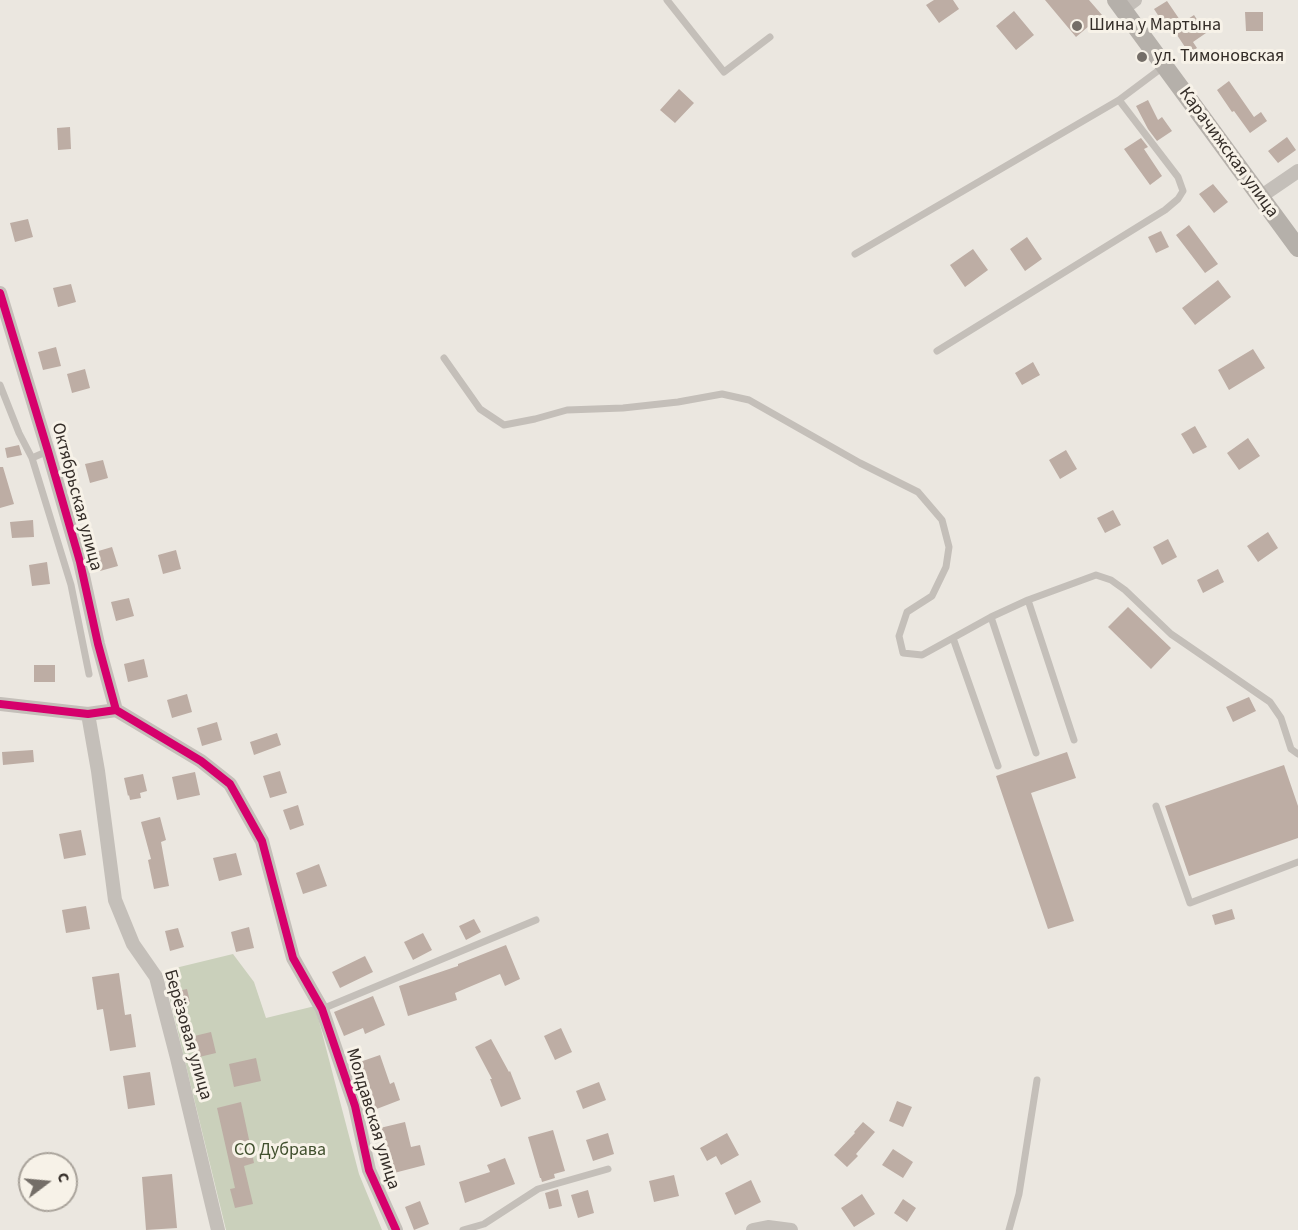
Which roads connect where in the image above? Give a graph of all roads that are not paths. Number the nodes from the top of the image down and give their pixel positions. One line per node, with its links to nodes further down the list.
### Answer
1 (667, 0): 3 (lane)
2 (1125, 3): 4 (main road, Карачижская улица)
3 (770, 37)
4 (1165, 66): 5 (lane); 7 (main road, Карачижская улица)
5 (1119, 99): 9 (lane); 11 (lane)
6 (1298, 171): 7 (street)
7 (1260, 197): 8 (main road, Карачижская улица)
8 (1298, 248)
9 (855, 254)
10 (0, 293): 14 (street, Октябрьская улица)
11 (937, 351)
12 (444, 358): 18 (lane)
13 (0, 385): 15 (lane)
14 (48, 451): 15 (lane); 21 (street, Октябрьская улица)
15 (32, 458): 19 (lane)
16 (1028, 600): 17 (lane); 23 (lane); 25 (lane)
17 (991, 618): 18 (lane); 24 (lane)
18 (953, 638): 26 (lane)
19 (89, 674)
20 (0, 704): 22 (street)
21 (116, 710): 22 (street); 30 (street, Молдавская улица)
22 (88, 714): 33 (street, Берёзовая улица)
23 (1074, 740)
24 (1036, 753)
25 (1298, 754)
26 (998, 766)
27 (1156, 806): 28 (lane)
28 (1298, 862)
29 (536, 920): 30 (lane)
30 (322, 1009): 34 (street, Молдавская улица)
31 (1037, 1080): 38 (lane)
32 (608, 1169): 35 (lane)
33 (218, 1230)
34 (396, 1230)
35 (463, 1230)
36 (753, 1230): 37 (street)
37 (791, 1230)
38 (1009, 1230)

